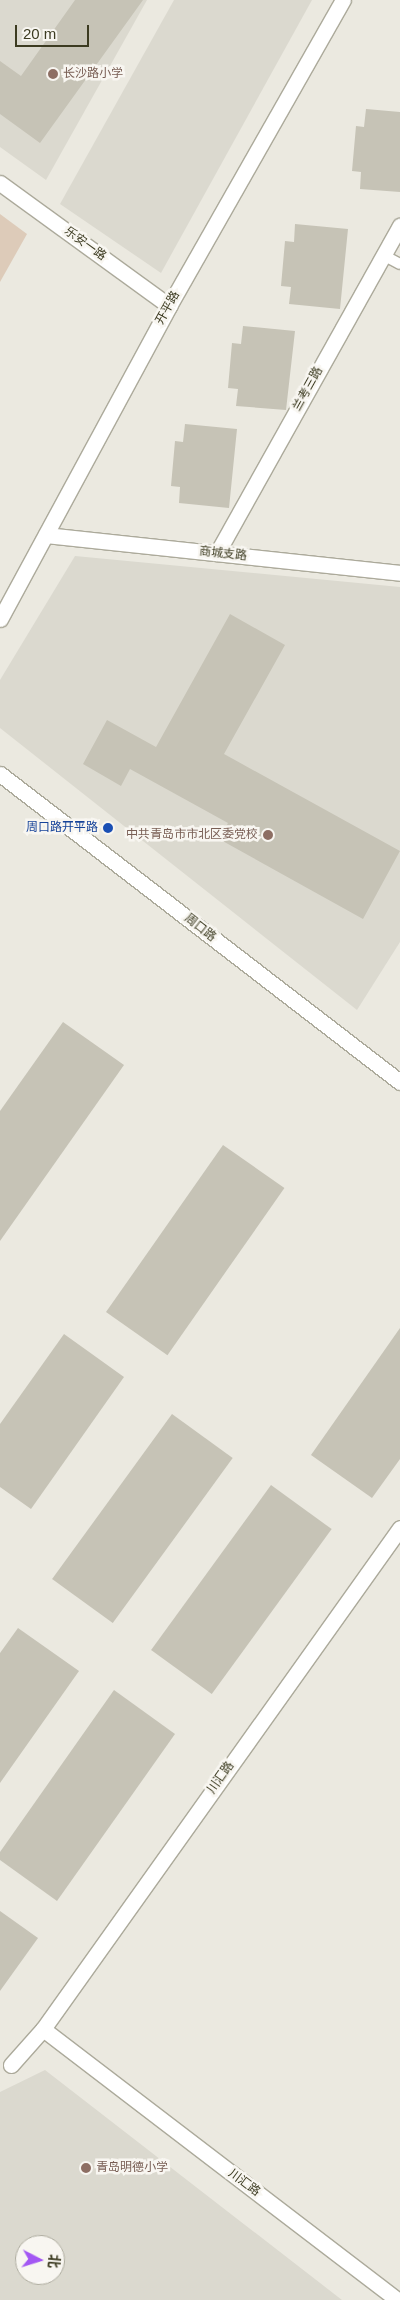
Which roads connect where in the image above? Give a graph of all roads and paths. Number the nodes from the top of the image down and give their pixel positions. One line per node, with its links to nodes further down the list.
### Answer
1 (343, 0): 6 (street, 开平路)
2 (0, 183): 6 (street, 乐安一路)
3 (400, 226): 4 (street, 兰考三路)
4 (383, 255): 5 (lane); 8 (street, 兰考三路)
5 (400, 264)
6 (169, 306): 7 (street, 开平路)
7 (46, 535): 8 (street, 商城支路); 10 (street, 开平路)
8 (217, 553): 9 (street, 商城支路)
9 (400, 573)
10 (0, 619)
11 (0, 774): 12 (street, 周口路)
12 (400, 1082)
13 (400, 1528): 14 (street, 川汇路)
14 (43, 2029): 15 (street, 川汇路); 16 (street, 川汇路)
15 (11, 2065)
16 (397, 2300)

